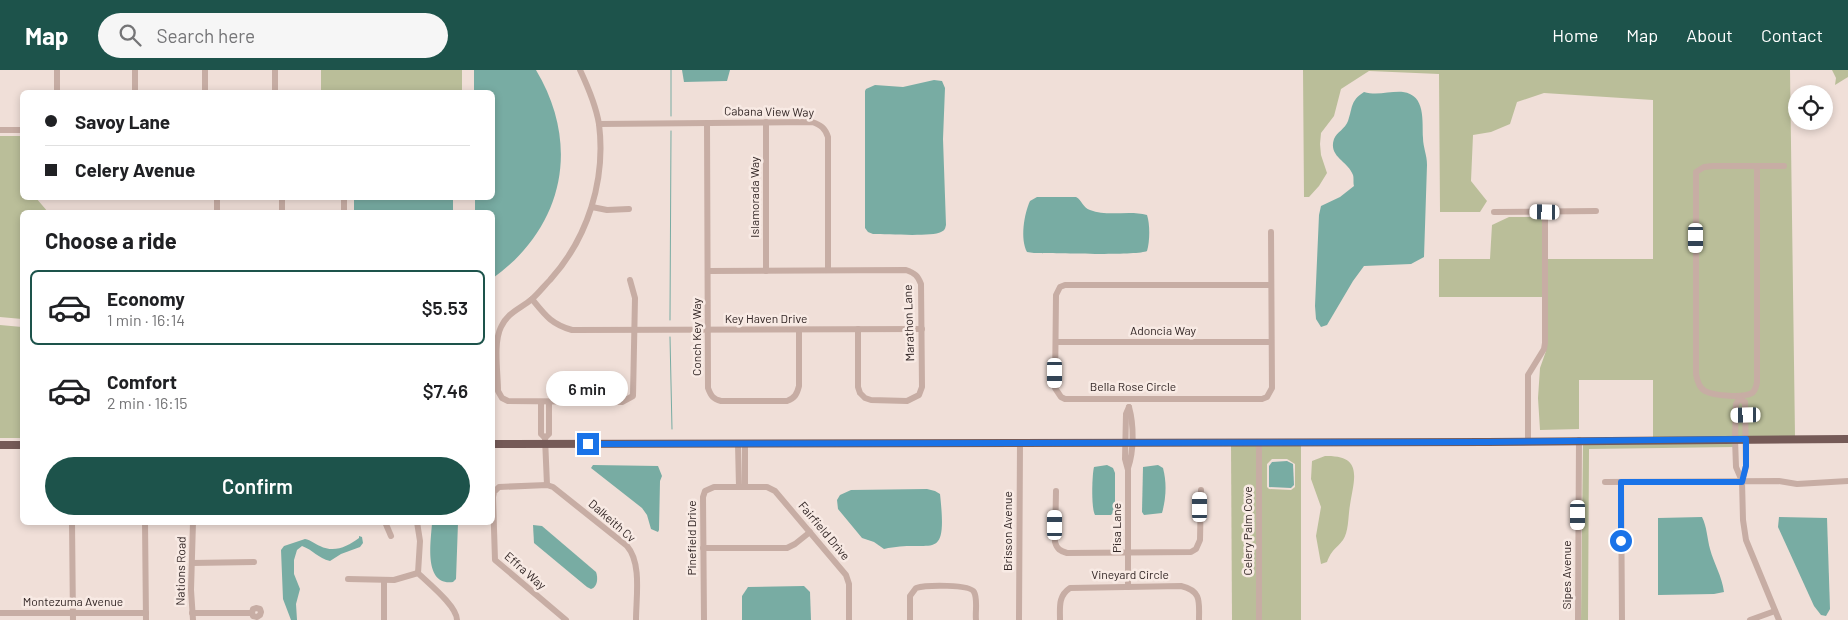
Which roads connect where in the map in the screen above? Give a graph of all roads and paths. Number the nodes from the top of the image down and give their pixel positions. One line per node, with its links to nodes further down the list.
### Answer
1 (57, 70): 6 (street)
2 (135, 70): 7 (street)
3 (205, 70): 8 (street)
4 (275, 70): 9 (street)
5 (580, 70): 12 (street)
6 (57, 90)
7 (135, 90)
8 (205, 90)
9 (275, 90)
10 (766, 122): 11 (street, Cabana View Way); 23 (street, Cabana View Way); 25 (street, Islamorada Way)
11 (707, 123): 12 (street, Cabana View Way); 24 (street, Conch Key Way)
12 (599, 124): 17 (street)
13 (0, 130): 14 (street)
14 (20, 130)
15 (1757, 166): 16 (street); 37 (street); 37 (street)
16 (1784, 166)
17 (592, 207): 18 (street); 28 (street)
18 (629, 209)
19 (1596, 211): 21 (street)
20 (1494, 212): 21 (street)
21 (1545, 212): 49 (street)
22 (1270, 232): 27 (street, Bella Rose Circle)
23 (828, 270): 25 (street, Marathon Lane); 29 (street, Marathon Lane)
24 (708, 271): 25 (street, Marathon Lane); 31 (street, Conch Key Way)
25 (766, 271)
26 (630, 280): 30 (street)
27 (1271, 285): 34 (street, Bella Rose Circle); 35 (street, Bella Rose Circle)
28 (532, 299): 30 (street, Key Haven Drive); 38 (street)
29 (922, 329): 33 (street, Key Haven Drive); 33 (street, Marathon Lane)
30 (636, 330): 31 (street, Key Haven Drive); 39 (street)
31 (708, 330): 32 (street, Key Haven Drive); 32 (street, Conch Key Way)
32 (799, 330): 33 (street, Key Haven Drive)
33 (858, 330)
34 (1056, 342): 35 (street, Adoncia Way); 36 (street, Bella Rose Circle)
35 (1271, 342): 36 (street, Bella Rose Circle)
36 (1129, 398): 47 (street, Pisa Lane)
37 (1739, 398): 40 (street); 41 (street)
38 (541, 403): 39 (street); 46 (street)
39 (549, 403): 46 (street)
40 (1736, 415): 41 (street); 42 (street)
41 (1746, 415): 43 (street)
42 (1735, 439): 43 (main road); 45 (main road); 58 (street)
43 (1746, 439): 44 (main road); 58 (street)
44 (1848, 439)
45 (1579, 440): 49 (main road); 101 (street, Sipes Avenue)
46 (545, 441): 51 (main road); 52 (main road); 59 (street)
47 (1128, 442): 48 (main road); 50 (main road); 75 (street, Pisa Lane)
48 (1259, 442): 49 (main road); 100 (street, Celery Palm Cove)
49 (1528, 442)
50 (1020, 443): 52 (main road); 97 (street, Brisson Avenue)
51 (495, 444)
52 (742, 444): 60 (street)
53 (0, 445): 54 (main road)
54 (20, 445)
55 (1848, 481): 58 (street)
56 (1605, 482): 57 (street)
57 (1621, 482): 58 (street); 102 (street)
58 (1742, 482): 82 (street)
59 (547, 485): 63 (street, Effra Way); 92 (street, Dalkeith Cv)
60 (742, 487): 72 (street, Fairfield Drive); 74 (street, Pinefield Drive)
61 (1200, 490): 75 (street)
62 (1056, 491): 75 (street)
63 (495, 492)
64 (72, 525): 86 (street)
65 (146, 525): 87 (street)
66 (193, 525): 77 (street, Nations Road)
67 (386, 525): 73 (street)
68 (417, 525): 71 (street)
69 (421, 525): 71 (street)
70 (493, 525): 91 (street, Effra Way)
71 (420, 532): 78 (street)
72 (810, 532): 74 (street); 94 (street, Fairfield Drive)
73 (391, 536)
74 (703, 548): 93 (street, Pinefield Drive)
75 (1128, 552): 81 (street, Pisa Lane)
76 (254, 562): 77 (street)
77 (192, 563): 83 (street, Nations Road)
78 (418, 573): 80 (street); 90 (street)
79 (348, 579): 80 (street)
80 (384, 580): 89 (street)
81 (1128, 587): 98 (street, Vineyard Circle); 99 (street, Vineyard Circle)
82 (1775, 611): 103 (street); 104 (street)
83 (192, 612): 85 (street); 88 (street, Nations Road)
84 (0, 613): 86 (street, Montezuma Avenue)
85 (252, 613)
86 (73, 617): 87 (street, Montezuma Avenue)
87 (146, 617)
88 (193, 620)
89 (384, 620)
90 (457, 620)
91 (566, 620)
92 (636, 620)
93 (704, 620)
94 (849, 620)
95 (910, 620): 96 (street)
96 (976, 620)
97 (1019, 620)
98 (1060, 620)
99 (1199, 620)
100 (1259, 620)
101 (1578, 620)
102 (1622, 620)
103 (1750, 620)
104 (1779, 620)

